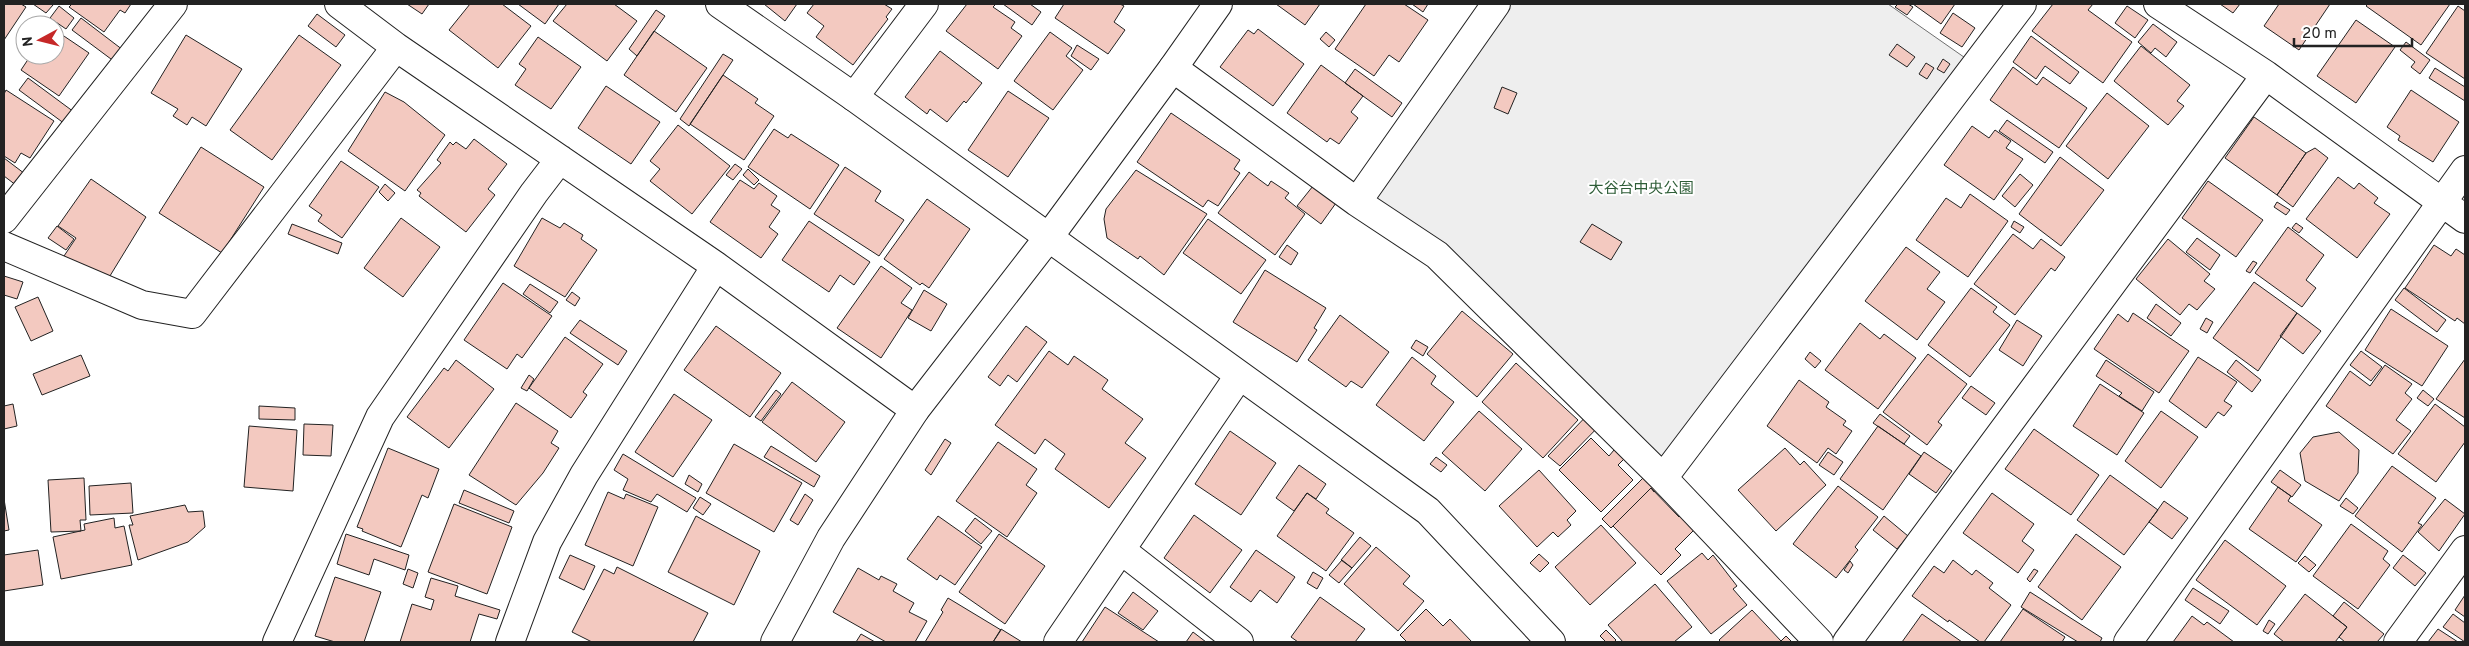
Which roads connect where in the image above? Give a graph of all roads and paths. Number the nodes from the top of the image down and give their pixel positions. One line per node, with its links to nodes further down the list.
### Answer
1 (173, 4): 17 (street)
2 (339, 4): 9 (street)
3 (720, 4): 12 (street)
4 (924, 4): 12 (street)
5 (1218, 4): 10 (street)
6 (1496, 4): 15 (street)
7 (2022, 4): 24 (street)
8 (2158, 4): 11 (street)
9 (396, 47): 13 (street); 20 (street)
10 (1173, 68): 15 (street); 19 (street)
11 (2266, 75): 16 (street); 34 (street)
12 (854, 97): 19 (street)
13 (560, 159): 21 (street); 27 (street)
14 (2465, 170): 16 (street)
15 (1357, 202): 24 (street)
16 (2443, 203): 18 (street); 35 (street)
17 (4, 219)
18 (2465, 219)
19 (1048, 238): 22 (street); 23 (street)
20 (4, 246)
21 (716, 266): 23 (street); 28 (street)
22 (1239, 376): 25 (street); 32 (street)
23 (915, 410): 29 (street)
24 (1663, 478): 33 (street)
25 (1121, 550): 30 (street); 31 (street)
26 (2465, 550): 36 (street)
27 (277, 642)
28 (510, 642)
29 (775, 642)
30 (1058, 642)
31 (1239, 642)
32 (1551, 642)
33 (1819, 642)
34 (1847, 642)
35 (2128, 642)
36 (2398, 642)

